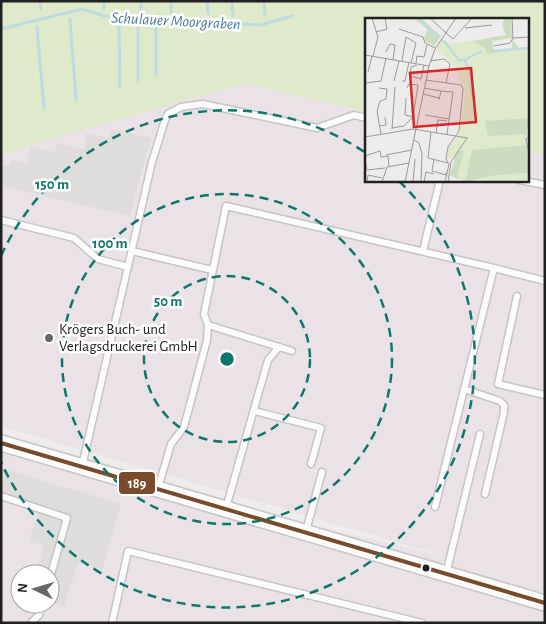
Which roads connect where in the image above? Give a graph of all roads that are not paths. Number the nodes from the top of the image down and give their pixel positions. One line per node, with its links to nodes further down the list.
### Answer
1 (365, 118): 6 (lane)
2 (440, 181): 7 (lane)
3 (524, 181): 4 (lane)
4 (545, 185)
5 (1, 220): 8 (lane)
6 (132, 251): 8 (lane); 10 (lane)
7 (423, 251): 9 (lane); 10 (lane)
8 (128, 267): 22 (lane)
9 (494, 268): 11 (lane); 16 (lane)
10 (212, 270): 13 (lane)
11 (545, 281)
12 (517, 296): 17 (lane)
13 (208, 325): 14 (lane); 24 (lane)
14 (279, 347): 15 (lane); 18 (lane)
15 (292, 351)
16 (464, 389): 25 (lane); 27 (lane)
17 (545, 395)
18 (254, 411): 21 (lane); 28 (lane)
19 (480, 434): 31 (lane)
20 (1, 443): 22 (street)
21 (311, 464)
22 (82, 467): 24 (street)
23 (322, 472): 29 (lane)
24 (158, 490): 28 (street)
25 (485, 494)
26 (1, 496): 30 (lane)
27 (435, 507)
28 (226, 510): 29 (street)
29 (306, 533): 31 (street)
30 (54, 564)
31 (446, 574): 32 (street)
32 (545, 603)
33 (112, 623): 34 (lane)
34 (422, 623)

